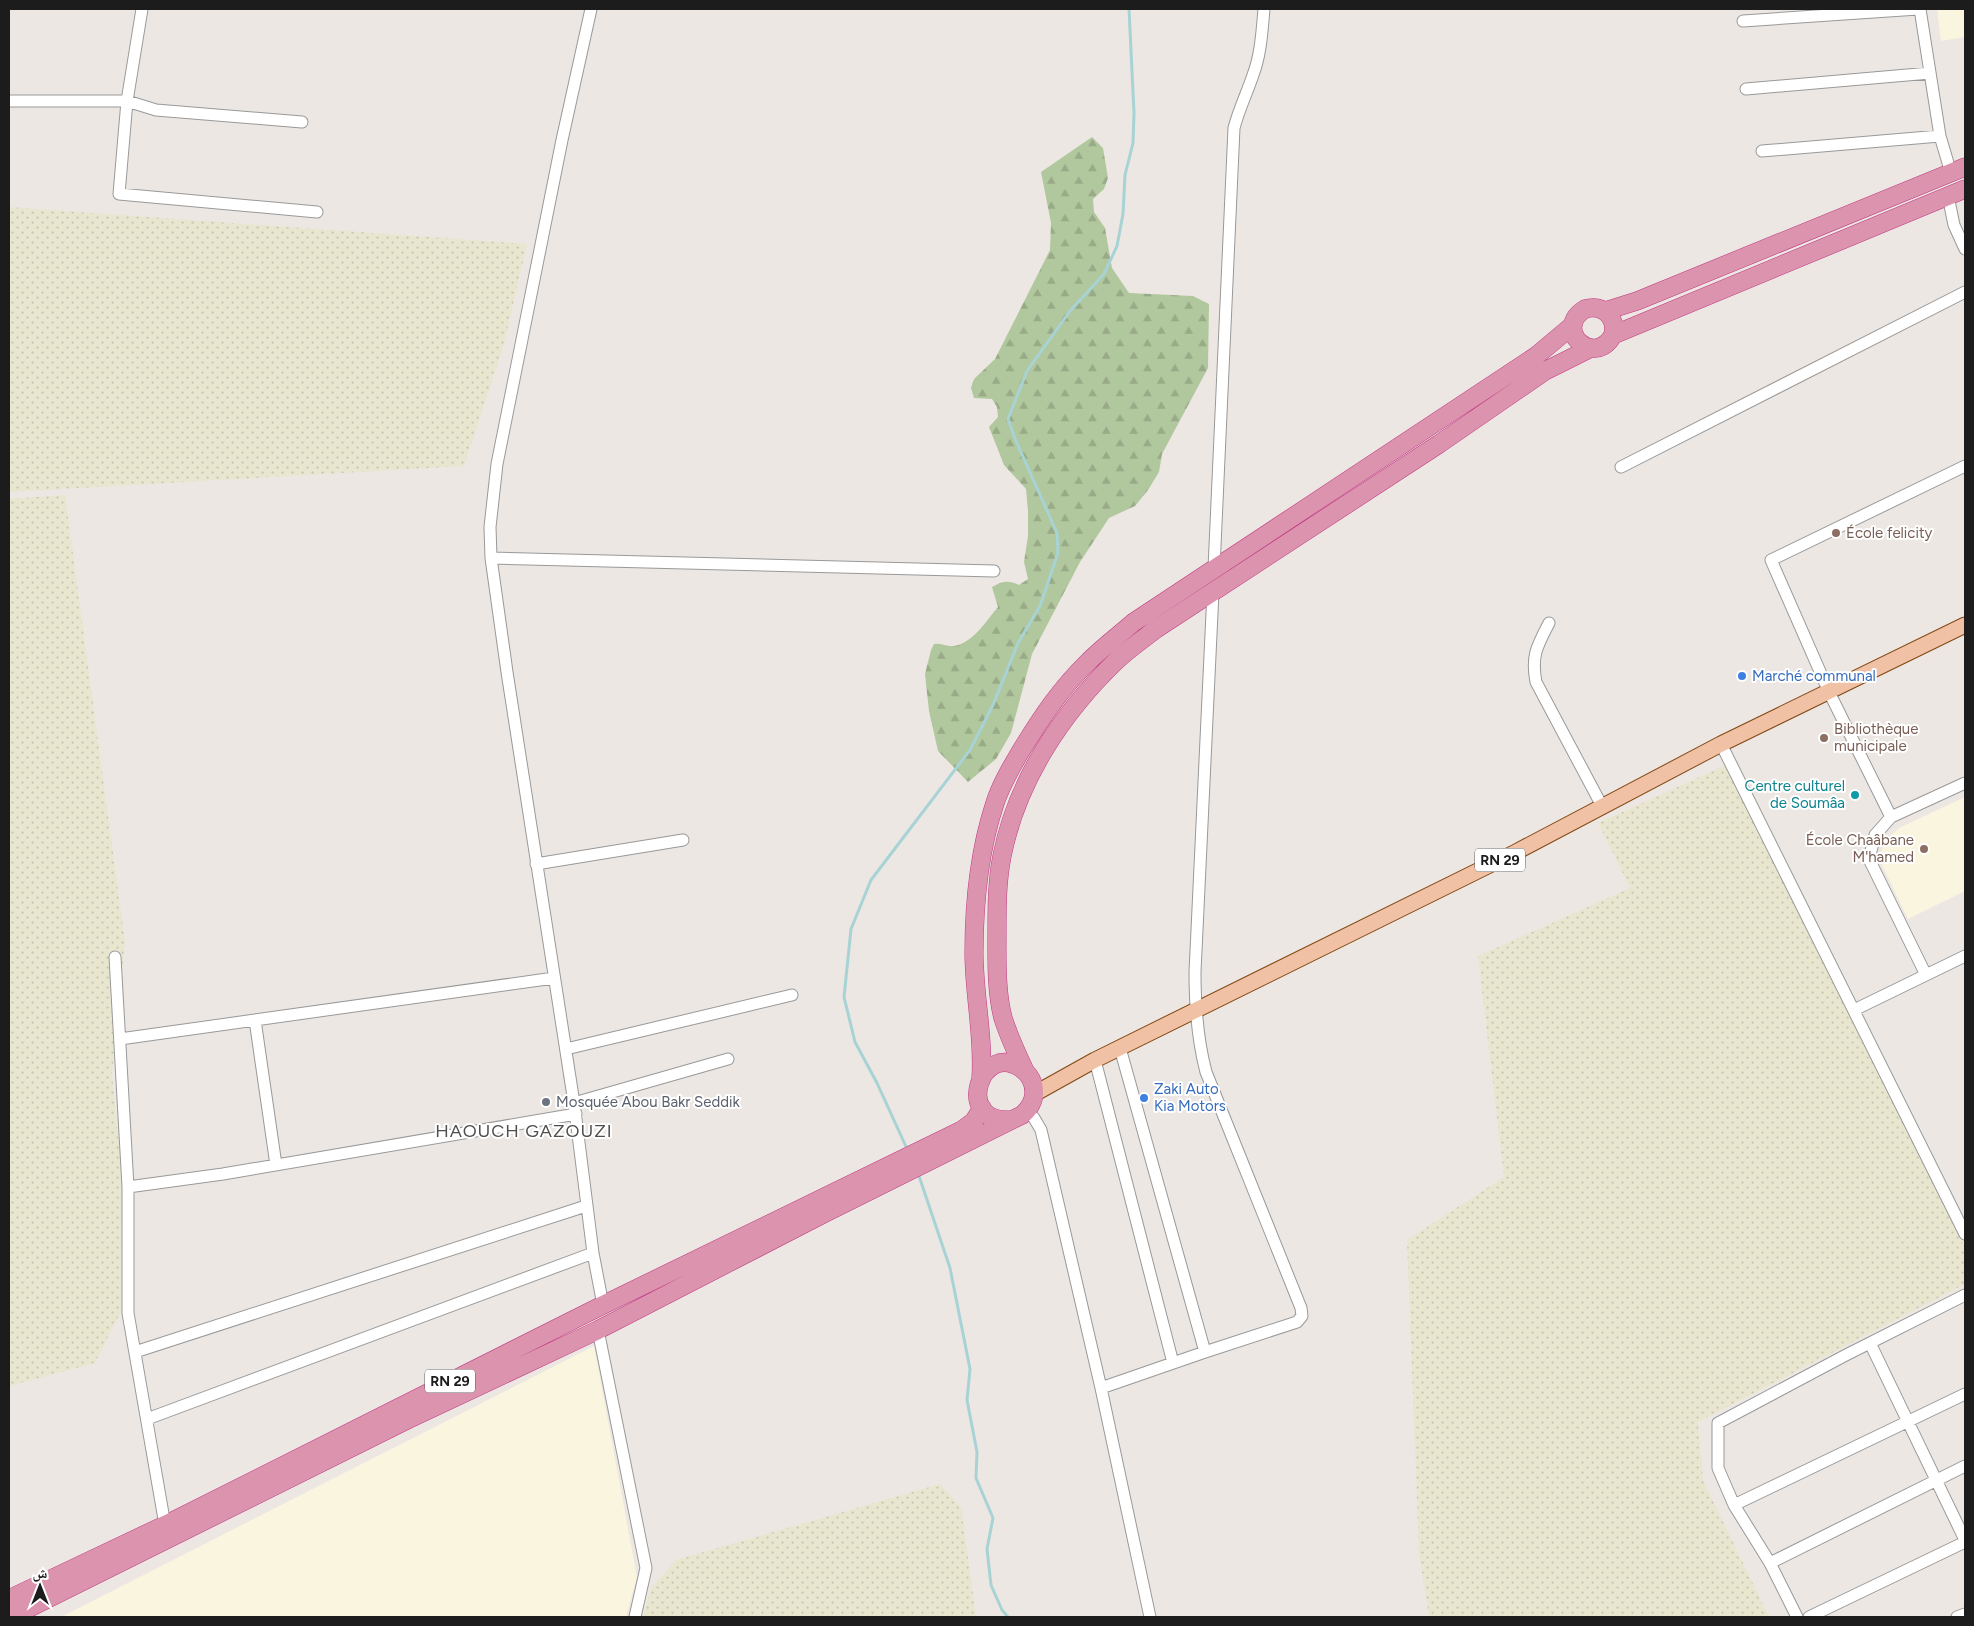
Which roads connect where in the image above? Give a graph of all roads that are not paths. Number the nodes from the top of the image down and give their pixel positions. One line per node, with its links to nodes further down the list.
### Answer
1 (142, 9): 8 (street)
2 (591, 9): 25 (street)
3 (1264, 9): 26 (street)
4 (1919, 9): 5 (street); 6 (street)
5 (1743, 21)
6 (1930, 73): 7 (street); 11 (street)
7 (1746, 89)
8 (127, 100): 9 (street); 10 (street); 16 (street)
9 (9, 102)
10 (302, 122)
11 (1940, 136): 12 (street); 13 (street)
12 (1762, 151)
13 (1958, 170): 19 (highway)
14 (1965, 189): 15 (highway)
15 (1948, 196): 17 (street); 21 (highway)
16 (317, 212)
17 (1965, 249)
18 (1965, 292): 24 (street)
19 (1605, 311): 20 (highway); 21 (highway)
20 (1573, 325): 22 (highway); 26 (highway)
21 (1613, 335): 22 (highway)
22 (1591, 348): 28 (highway)
23 (1965, 466): 31 (street)
24 (1621, 467)
25 (492, 558): 27 (street); 37 (street)
26 (1214, 568): 52 (highway)
27 (994, 571)
28 (1213, 592): 44 (street); 51 (highway)
29 (1549, 623): 34 (street)
30 (1965, 625): 31 (main road, RN 29)
31 (1829, 692): 32 (main road, RN 29); 35 (street)
32 (1721, 744): 34 (main road, RN 29); 43 (street)
33 (1965, 783): 35 (street)
34 (1602, 806): 44 (main road, RN 29)
35 (1891, 817): 40 (street)
36 (683, 840): 37 (street)
37 (536, 864): 41 (street)
38 (1965, 956): 40 (street)
39 (115, 957): 46 (street)
40 (1926, 975): 43 (street)
41 (554, 978): 45 (street); 48 (street)
42 (792, 995): 48 (street)
43 (1854, 1010): 63 (street)
44 (1195, 1012): 47 (main road, RN 29); 70 (street)
45 (255, 1020): 46 (street); 59 (street)
46 (120, 1039): 61 (street)
47 (1120, 1048): 50 (main road, RN 29); 70 (street)
48 (566, 1049): 55 (street)
49 (728, 1058): 55 (street)
50 (1095, 1060): 53 (main road, RN 29); 71 (street)
51 (1025, 1071): 52 (highway); 53 (highway)
52 (981, 1078): 54 (highway)
53 (1034, 1094): 56 (highway)
54 (982, 1108): 57 (highway); 58 (highway, RN 29)
55 (575, 1109): 59 (street); 62 (street)
56 (1026, 1111): 57 (highway); 72 (street)
57 (1010, 1120): 58 (highway)
58 (925, 1156): 60 (highway, RN 29)
59 (276, 1165): 61 (street)
60 (897, 1169): 66 (highway, RN 29); 67 (highway)
61 (128, 1187): 69 (street)
62 (586, 1206): 64 (street); 69 (street)
63 (1965, 1234)
64 (594, 1253): 66 (street); 74 (street)
65 (1965, 1295): 68 (street)
66 (603, 1305): 79 (highway, RN 29)
67 (598, 1330): 84 (highway); 85 (street)
68 (1870, 1343): 75 (street); 78 (street)
69 (135, 1352): 74 (street)
70 (1205, 1352): 71 (street)
71 (1172, 1363): 72 (street)
72 (1101, 1388): 86 (street)
73 (1965, 1394): 75 (street)
74 (147, 1419): 79 (street)
75 (1909, 1421): 77 (street); 78 (street)
76 (1965, 1466): 77 (street)
77 (1937, 1480): 80 (street); 81 (street)
78 (1734, 1505): 81 (street)
79 (165, 1525): 82 (highway, RN 29)
80 (1965, 1541): 88 (street)
81 (1770, 1563): 87 (street)
82 (9, 1600)
83 (1965, 1614): 89 (street)
84 (11, 1617)
85 (635, 1617)
86 (1150, 1617)
87 (1797, 1617)
88 (1809, 1617)
89 (1957, 1617)

